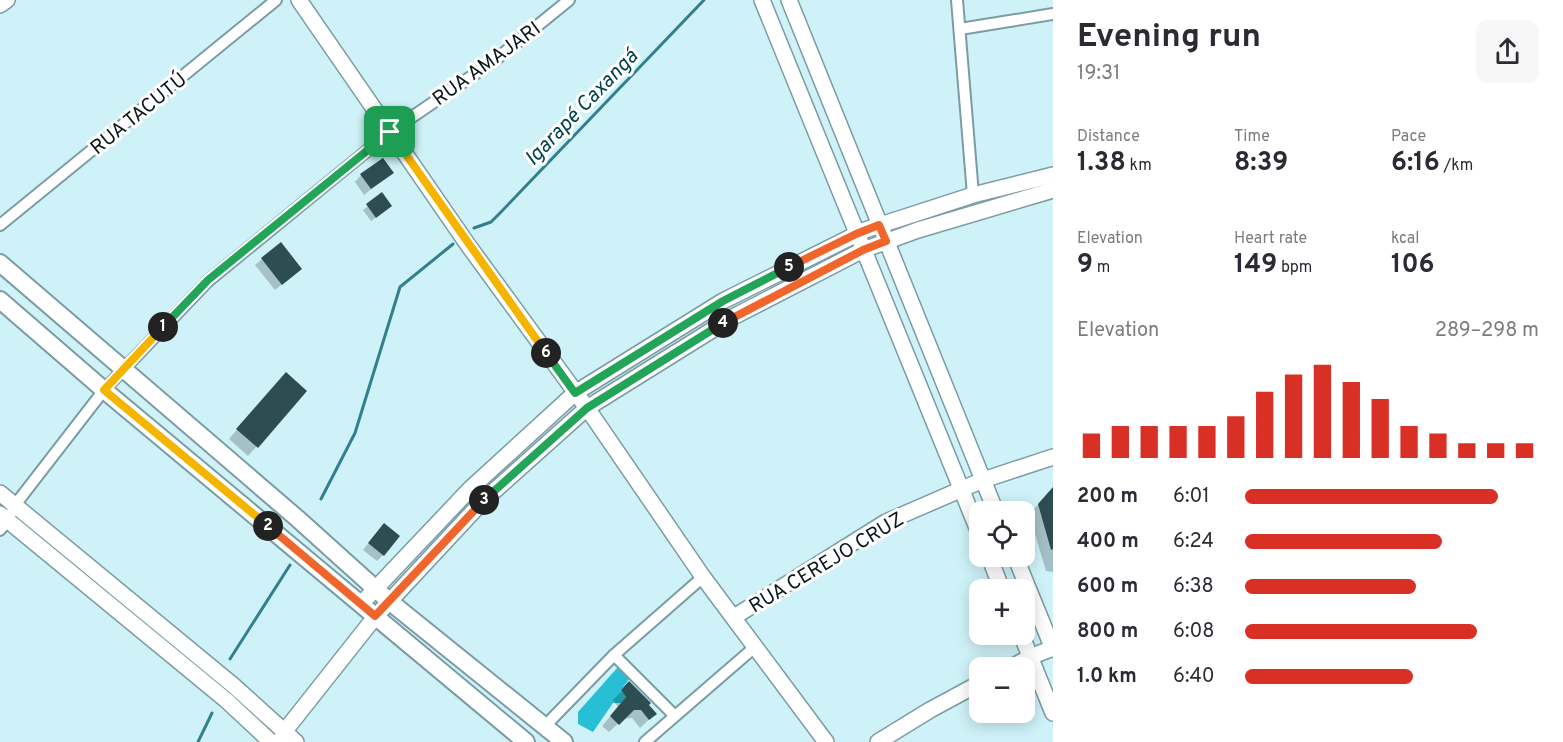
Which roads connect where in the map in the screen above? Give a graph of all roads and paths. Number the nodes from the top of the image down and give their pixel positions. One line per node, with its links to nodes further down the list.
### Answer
1 (7, 0): 8 (main road)
2 (276, 0): 14 (street, RUA TACUTÚ)
3 (299, 0): 11 (main road)
4 (569, 0): 11 (street, RUA AMAJARI)
5 (762, 0): 16 (main road)
6 (789, 0): 15 (main road)
7 (957, 0): 10 (street)
8 (0, 5)
9 (1053, 14): 10 (street)
10 (960, 29): 13 (street)
11 (390, 132): 23 (street, RUA AMAJARI); 25 (main road)
12 (1052, 182): 13 (main road); 17 (main road)
13 (973, 195): 15 (main road)
14 (0, 225)
15 (879, 225): 16 (main road); 17 (main road)
16 (856, 234): 18 (main road); 20 (main road)
17 (886, 241): 18 (main road); 28 (main road)
18 (863, 250): 21 (main road); 29 (main road)
19 (0, 263): 23 (main road)
20 (759, 282): 21 (main road); 25 (main road)
21 (767, 299): 26 (main road)
22 (0, 300): 24 (main road)
23 (123, 368): 24 (street, RUA AMAJARI); 37 (main road)
24 (104, 390): 32 (street, RUA AMAJARI); 39 (main road)
25 (575, 393): 26 (main road); 37 (main road)
26 (587, 408): 36 (main road); 38 (main road)
27 (1053, 457): 28 (main road, RUA CEREJO CRUZ)
28 (983, 480): 29 (main road, RUA CEREJO CRUZ); 31 (main road)
29 (960, 489): 33 (main road); 41 (main road, RUA CEREJO CRUZ)
30 (0, 493): 32 (main road)
31 (992, 501)
32 (15, 505): 34 (street, RUA AMAJARI); 48 (main road)
33 (969, 510)
34 (3, 521): 48 (main road)
35 (1020, 567): 44 (main road)
36 (703, 577): 41 (main road); 45 (street)
37 (376, 588): 38 (main road); 39 (main road)
38 (389, 601): 40 (main road); 52 (main road)
39 (361, 604): 40 (main road)
40 (375, 616): 53 (main road); 54 (main road)
41 (734, 617): 43 (main road)
42 (1025, 645): 46 (main road)
43 (756, 646): 51 (street, RUA CEREJO CRUZ); 57 (main road)
44 (1053, 648): 46 (main road)
45 (614, 655): 51 (street); 52 (street)
46 (1030, 657)
47 (1035, 669): 50 (main road)
48 (202, 671): 53 (main road)
49 (969, 689): 58 (main road)
50 (1053, 713)
51 (674, 715): 56 (street, RUA CEREJO CRUZ)
52 (545, 726): 55 (main road)
53 (283, 740)
54 (526, 742)
55 (564, 742)
56 (645, 742)
57 (826, 742)
58 (878, 742)

